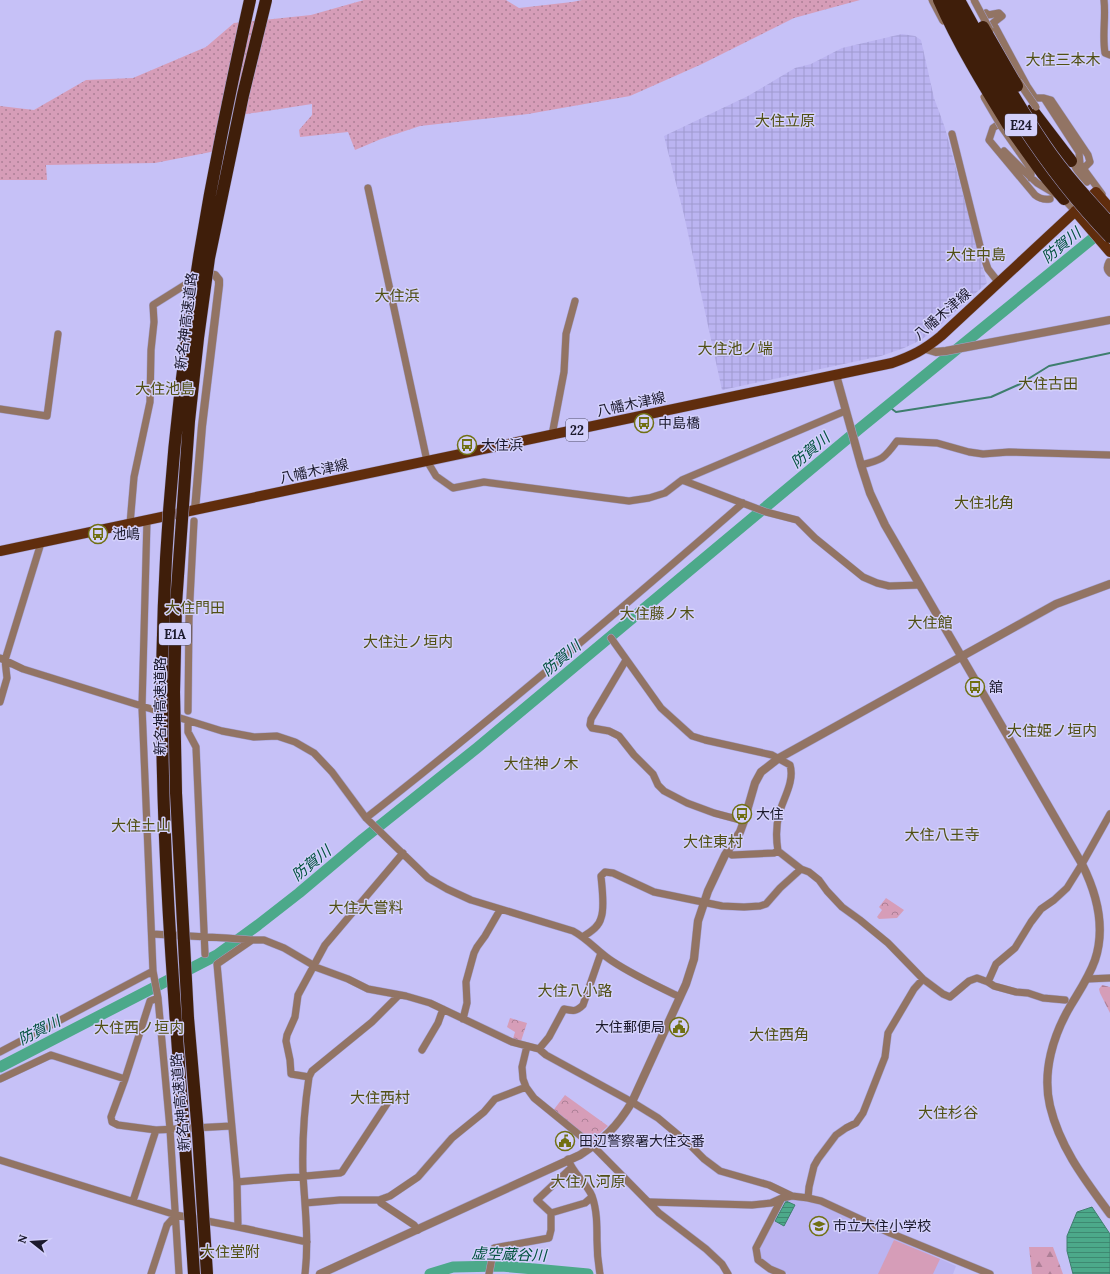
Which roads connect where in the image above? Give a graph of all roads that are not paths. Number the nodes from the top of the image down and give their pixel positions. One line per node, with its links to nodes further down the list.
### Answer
1 (250, 0): 128 (highway, 新名神高速道路 / E1A, bridge)
2 (266, 0): 129 (highway, 新名神高速道路 / E1A, bridge)
3 (932, 0): 15 (street, bridge)
4 (939, 0): 15 (highway, bridge)
5 (949, 0): 29 (highway, E24, bridge)
6 (959, 0): 28 (highway, E24, bridge)
7 (967, 0): 14 (highway, bridge)
8 (974, 0): 14 (street, bridge)
9 (1104, 0): 11 (street)
10 (986, 13): 12 (street)
11 (1110, 55)
12 (1035, 98): 13 (street); 17 (street)
13 (1044, 98): 19 (street); 25 (street)
14 (1034, 109): 18 (highway)
15 (1006, 127): 20 (street); 24 (highway)
16 (952, 134): 34 (street)
17 (990, 137): 20 (street); 23 (street)
18 (1071, 161): 22 (street)
19 (1086, 166)
20 (1031, 178): 24 (street)
21 (368, 188): 44 (street)
22 (1096, 192): 26 (main road); 27 (main road, 八幡木津線 / 22)
23 (1050, 199)
24 (1064, 199): 27 (street)
25 (1110, 202)
26 (1110, 208)
27 (1074, 212): 29 (main road); 34 (main road, 八幡木津線 / 22)
28 (1110, 223)
29 (1106, 239): 30 (main road)
30 (1110, 252)
31 (1109, 262): 32 (street)
32 (1110, 273)
33 (203, 274): 48 (street); 51 (street)
34 (999, 283): 38 (main road, 八幡木津線 / 22)
35 (575, 301): 42 (street)
36 (1110, 320): 38 (street)
37 (58, 334): 40 (street)
38 (926, 348): 39 (main road, 八幡木津線 / 22)
39 (836, 375): 41 (street); 42 (main road, 八幡木津線 / 22)
40 (0, 408)
41 (845, 411): 45 (street); 46 (street)
42 (552, 435): 44 (main road, 八幡木津線 / 22)
43 (1110, 455): 45 (street)
44 (427, 461): 46 (street); 48 (main road, 八幡木津線 / 22)
45 (861, 465): 55 (street)
46 (682, 480): 47 (street)
47 (743, 503): 55 (street); 66 (street)
48 (195, 510): 49 (main road, 八幡木津線 / 22)
49 (147, 520): 51 (main road, 八幡木津線 / 22); 61 (street)
50 (194, 521): 62 (street)
51 (130, 524): 52 (main road, 八幡木津線 / 22)
52 (42, 542): 53 (main road, 八幡木津線 / 22); 58 (street)
53 (0, 551)
54 (1110, 584): 57 (street)
55 (920, 585): 57 (street)
56 (611, 638): 59 (street)
57 (962, 657): 64 (street); 71 (street)
58 (2, 659): 60 (street); 61 (street)
59 (626, 660): 64 (street); 67 (street)
60 (0, 702)
61 (142, 707): 63 (street); 75 (street)
62 (188, 711)
63 (188, 721): 66 (street); 76 (street)
64 (779, 758): 67 (street); 68 (street)
65 (1110, 814): 71 (street)
66 (366, 818): 70 (street)
67 (744, 821): 69 (street)
68 (778, 851): 69 (street); 72 (street)
69 (727, 852): 73 (street)
70 (403, 853): 74 (street); 81 (street)
71 (1082, 864): 85 (street); 86 (street)
72 (801, 869): 73 (street); 84 (street)
73 (704, 903): 77 (street); 89 (street)
74 (500, 910): 77 (street); 92 (street)
75 (152, 934): 76 (street); 82 (street)
76 (204, 936): 78 (street); 80 (street)
77 (584, 936): 79 (street)
78 (251, 940): 81 (street); 103 (street)
79 (601, 953): 89 (street); 94 (street)
80 (205, 954)
81 (315, 966): 87 (street); 97 (street)
82 (153, 971): 88 (street); 96 (street)
83 (1110, 978): 85 (street)
84 (923, 979): 86 (street); 114 (street)
85 (1087, 979): 120 (street)
86 (988, 982): 90 (street)
87 (399, 995): 91 (street); 97 (street)
88 (158, 998): 98 (street); 105 (street)
89 (680, 998): 102 (street)
90 (1065, 1000)
91 (442, 1009): 92 (street); 95 (street)
92 (463, 1019): 93 (street)
93 (527, 1046): 94 (street); 100 (street)
94 (539, 1049): 102 (street)
95 (422, 1050)
96 (1, 1051)
97 (309, 1077): 109 (street)
98 (124, 1078): 99 (street); 104 (street)
99 (0, 1079)
100 (526, 1087): 106 (street); 115 (street)
101 (392, 1096): 109 (street)
102 (632, 1102): 106 (street); 111 (street)
103 (231, 1126): 105 (street); 110 (street)
104 (156, 1130): 105 (street); 116 (street)
105 (170, 1130): 121 (street)
106 (593, 1146): 108 (street); 117 (street)
107 (0, 1160): 116 (street)
108 (570, 1163): 112 (street); 119 (street); 123 (street)
109 (304, 1176): 110 (street); 118 (street)
110 (237, 1182): 122 (street)
111 (792, 1196): 113 (street); 114 (street)
112 (592, 1197): 119 (street); 125 (street)
113 (782, 1198): 117 (street); 134 (street)
114 (808, 1198): 135 (street)
115 (380, 1200): 118 (street); 123 (street)
116 (133, 1201): 121 (street)
117 (650, 1202): 133 (street)
118 (305, 1203): 124 (street)
119 (551, 1213): 132 (street)
120 (1110, 1214)
121 (176, 1216): 122 (street); 126 (street); 127 (street)
122 (238, 1227): 124 (street)
123 (418, 1230): 131 (street)
124 (307, 1242): 130 (street)
125 (599, 1272)
126 (151, 1274)
127 (179, 1274)
128 (194, 1274)
129 (207, 1274)
130 (305, 1274)
131 (320, 1274)
132 (489, 1274)
133 (728, 1274)
134 (782, 1274)
135 (990, 1274)

